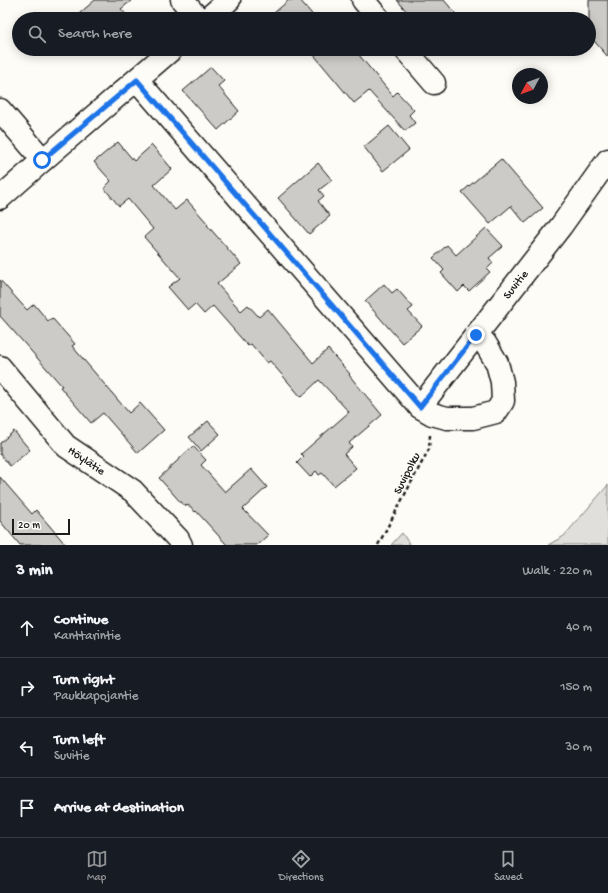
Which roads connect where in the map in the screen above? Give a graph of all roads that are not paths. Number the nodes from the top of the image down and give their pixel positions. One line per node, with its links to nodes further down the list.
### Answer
1 (182, 0): 4 (street)
2 (229, 0): 5 (street)
3 (363, 0): 6 (street)
4 (193, 12)
5 (215, 12)
6 (373, 12)
7 (164, 56): 9 (street)
8 (411, 56): 10 (street)
9 (137, 80): 12 (street); 17 (street)
10 (434, 83)
11 (0, 110): 12 (street)
12 (42, 160): 14 (street)
13 (608, 160): 15 (street, Suvitie)
14 (0, 198)
15 (476, 335): 17 (street, Suvitie); 17 (street)
16 (0, 367): 18 (street, Höylätie)
17 (420, 407)
18 (181, 545)

